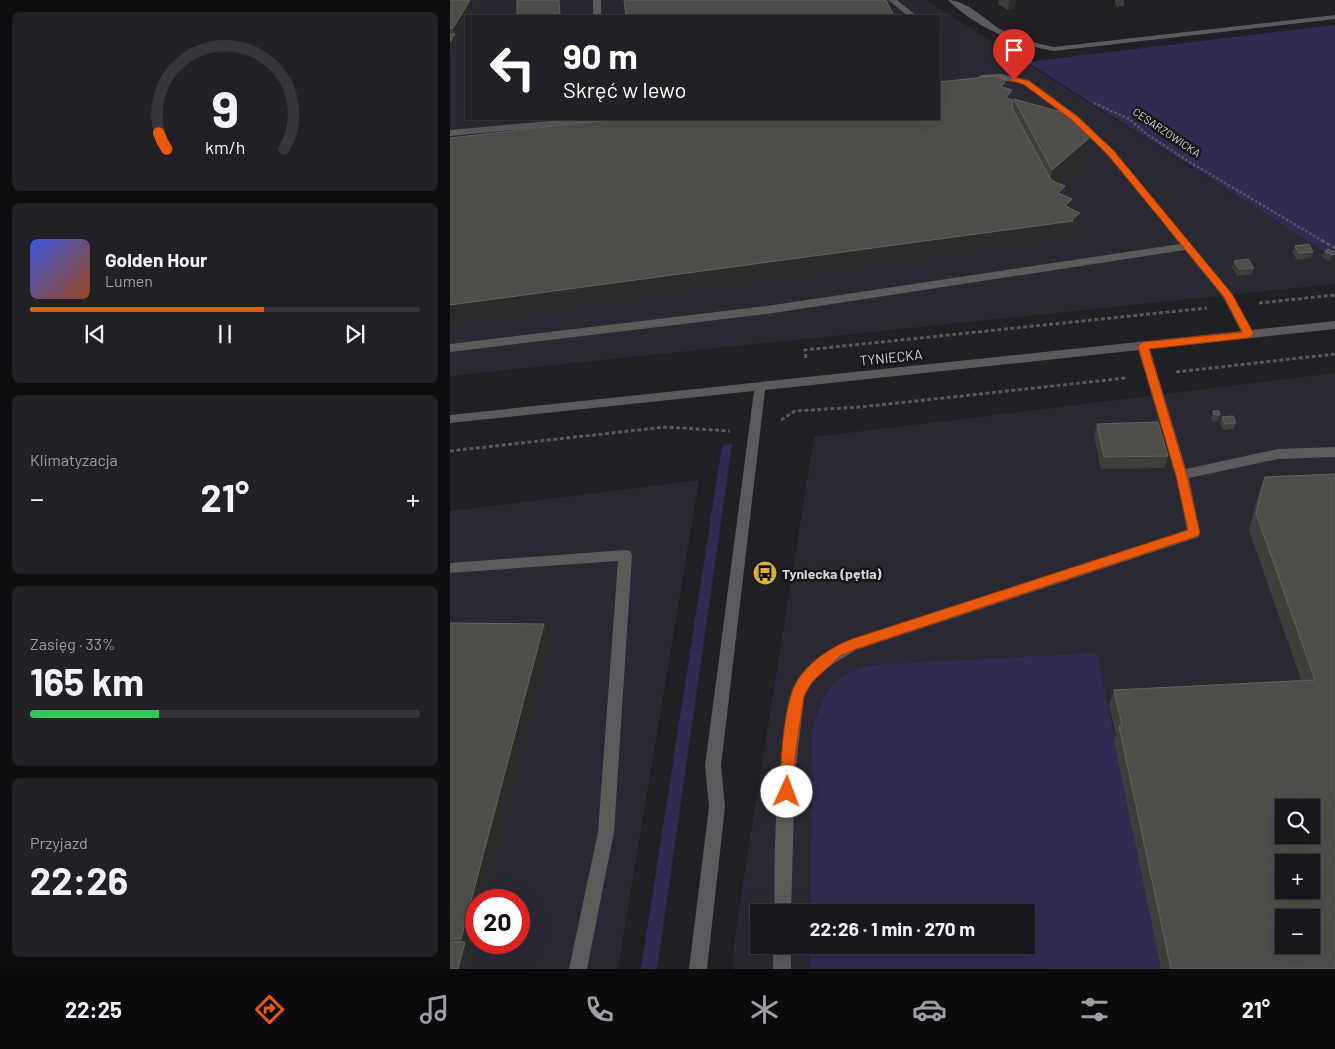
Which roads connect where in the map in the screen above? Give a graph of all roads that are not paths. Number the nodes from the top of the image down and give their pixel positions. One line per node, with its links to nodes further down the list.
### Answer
1 (597, 0): 4 (street)
2 (892, 0): 5 (street)
3 (952, 0): 6 (street)
4 (598, 15)
5 (912, 15)
6 (1335, 17)
7 (975, 79): 10 (street)
8 (587, 120): 9 (street)
9 (450, 133)
10 (1188, 246): 12 (street); 14 (street)
11 (1335, 325): 12 (street, TYNIECKA)
12 (1248, 334): 13 (street, TYNIECKA)
13 (1143, 346): 15 (street, TYNIECKA); 18 (street)
14 (450, 348)
15 (760, 386): 16 (street, TYNIECKA); 23 (street)
16 (450, 419)
17 (1335, 452): 18 (street)
18 (1182, 476): 20 (street)
19 (450, 568): 22 (street)
20 (783, 904)
21 (782, 954): 24 (street)
22 (578, 969)
23 (698, 969)
24 (782, 969)

